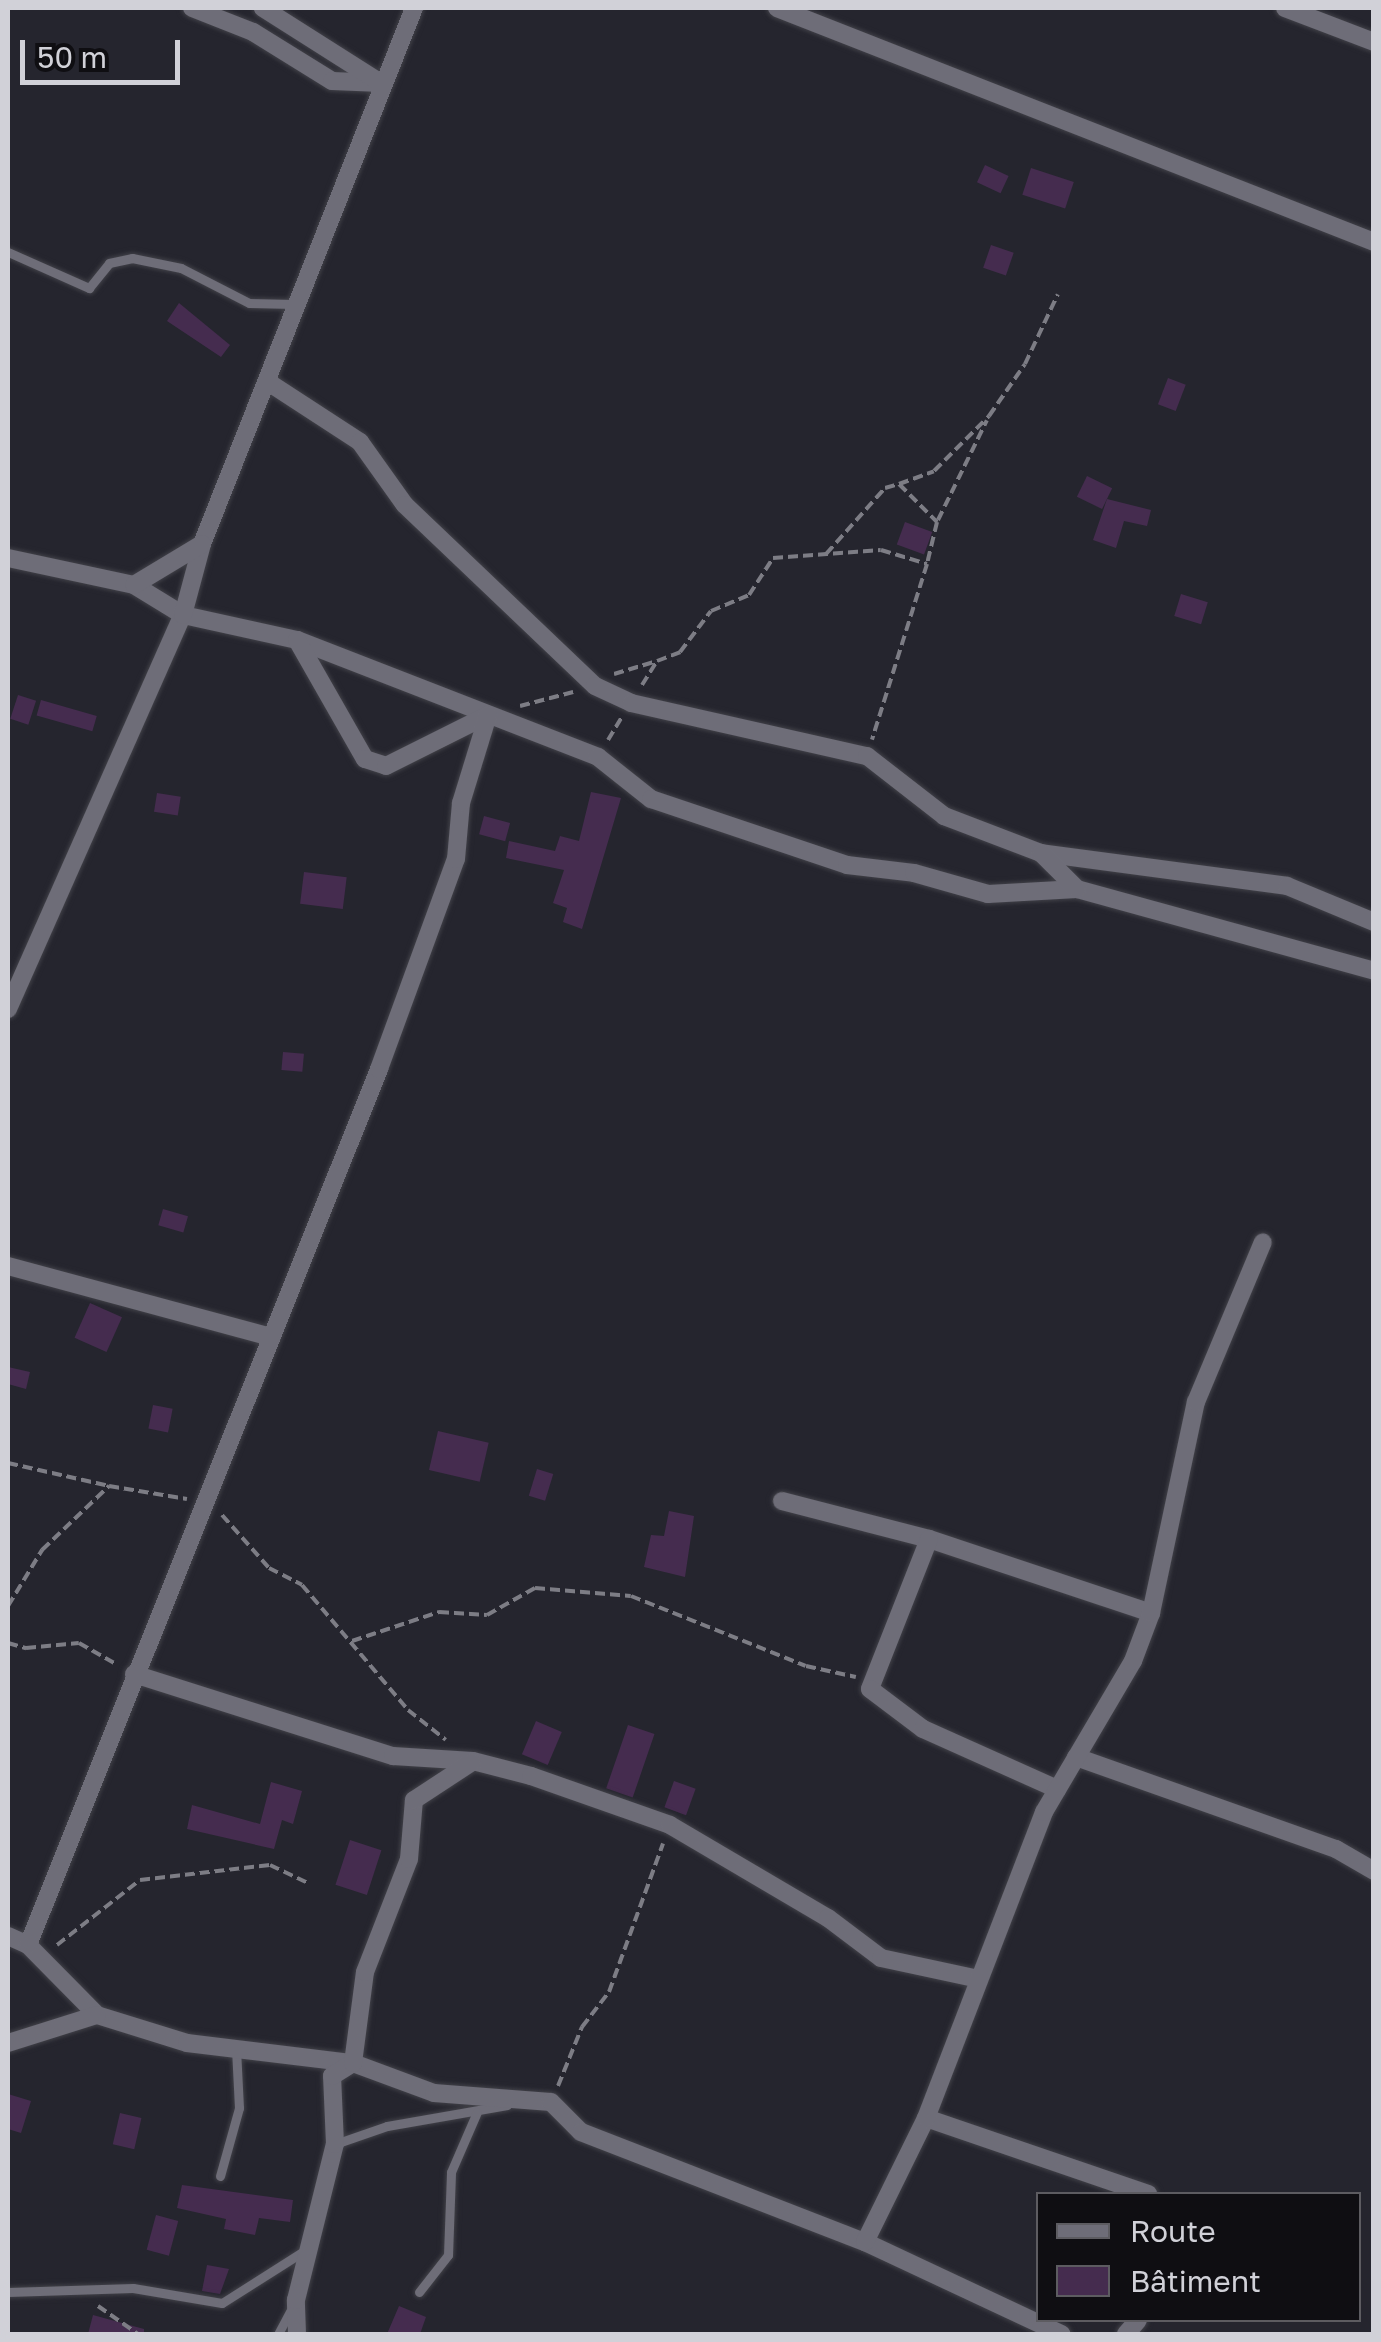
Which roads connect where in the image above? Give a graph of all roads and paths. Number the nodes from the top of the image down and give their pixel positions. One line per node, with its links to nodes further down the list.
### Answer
1 (192, 8): 7 (street)
2 (263, 8): 7 (street)
3 (414, 8): 7 (street)
4 (777, 8): 8 (street)
5 (1285, 8): 6 (street)
6 (1374, 42)
7 (382, 82): 11 (street)
8 (1374, 242)
9 (8, 252): 11 (lane)
10 (1058, 294): 13 (path)
11 (294, 304): 12 (street)
12 (268, 382): 16 (street); 23 (street)
13 (988, 416): 14 (path); 15 (path)
14 (899, 484): 15 (path); 17 (path)
15 (938, 522): 19 (path)
16 (202, 544): 20 (street); 21 (street)
17 (826, 554): 19 (path); 23 (path)
18 (8, 558): 20 (street)
19 (927, 564): 25 (path)
20 (134, 585): 21 (street)
21 (183, 615): 22 (street); 31 (street)
22 (297, 640): 24 (street); 24 (street)
23 (631, 703): 25 (street); 26 (path)
24 (488, 715): 26 (street); 34 (street)
25 (867, 756): 27 (street)
26 (598, 757): 28 (street)
27 (1041, 853): 28 (street); 29 (street)
28 (1077, 890): 30 (street)
29 (1374, 922)
30 (1374, 971)
31 (8, 1009)
32 (1263, 1242): 41 (street)
33 (8, 1266): 34 (street)
34 (272, 1337): 38 (street)
35 (8, 1463): 36 (path)
36 (109, 1486): 38 (path); 40 (path)
37 (782, 1501): 39 (street)
38 (204, 1502): 42 (path); 44 (street)
39 (929, 1539): 41 (street); 45 (street)
40 (8, 1606)
41 (1151, 1613): 46 (street)
42 (352, 1641): 45 (path); 47 (path)
43 (8, 1643): 44 (path)
44 (134, 1674): 47 (street); 53 (street)
45 (870, 1680): 48 (street)
46 (1076, 1757): 48 (street); 50 (street)
47 (473, 1761): 49 (street); 58 (street)
48 (1057, 1790): 54 (street)
49 (670, 1825): 54 (street); 60 (path)
50 (1374, 1871)
51 (308, 1883): 53 (path)
52 (8, 1936): 53 (street)
53 (28, 1945): 55 (street)
54 (980, 1979): 62 (street)
55 (97, 2015): 56 (street); 57 (street)
56 (8, 2044)
57 (236, 2049): 58 (street); 64 (lane)
58 (353, 2063): 59 (street); 63 (street)
59 (520, 2102): 60 (street); 61 (lane)
60 (552, 2102): 66 (street)
61 (477, 2112): 63 (lane); 69 (lane)
62 (926, 2118): 65 (street); 66 (street)
63 (336, 2144): 67 (street)
64 (220, 2176)
65 (1142, 2192)
66 (865, 2242): 75 (street)
67 (310, 2248): 68 (lane); 71 (street)
68 (8, 2292)
69 (419, 2292)
70 (85, 2300): 72 (path)
71 (296, 2300): 73 (lane); 74 (street)
72 (138, 2334)
73 (278, 2334)
74 (297, 2334)
75 (1061, 2334)

